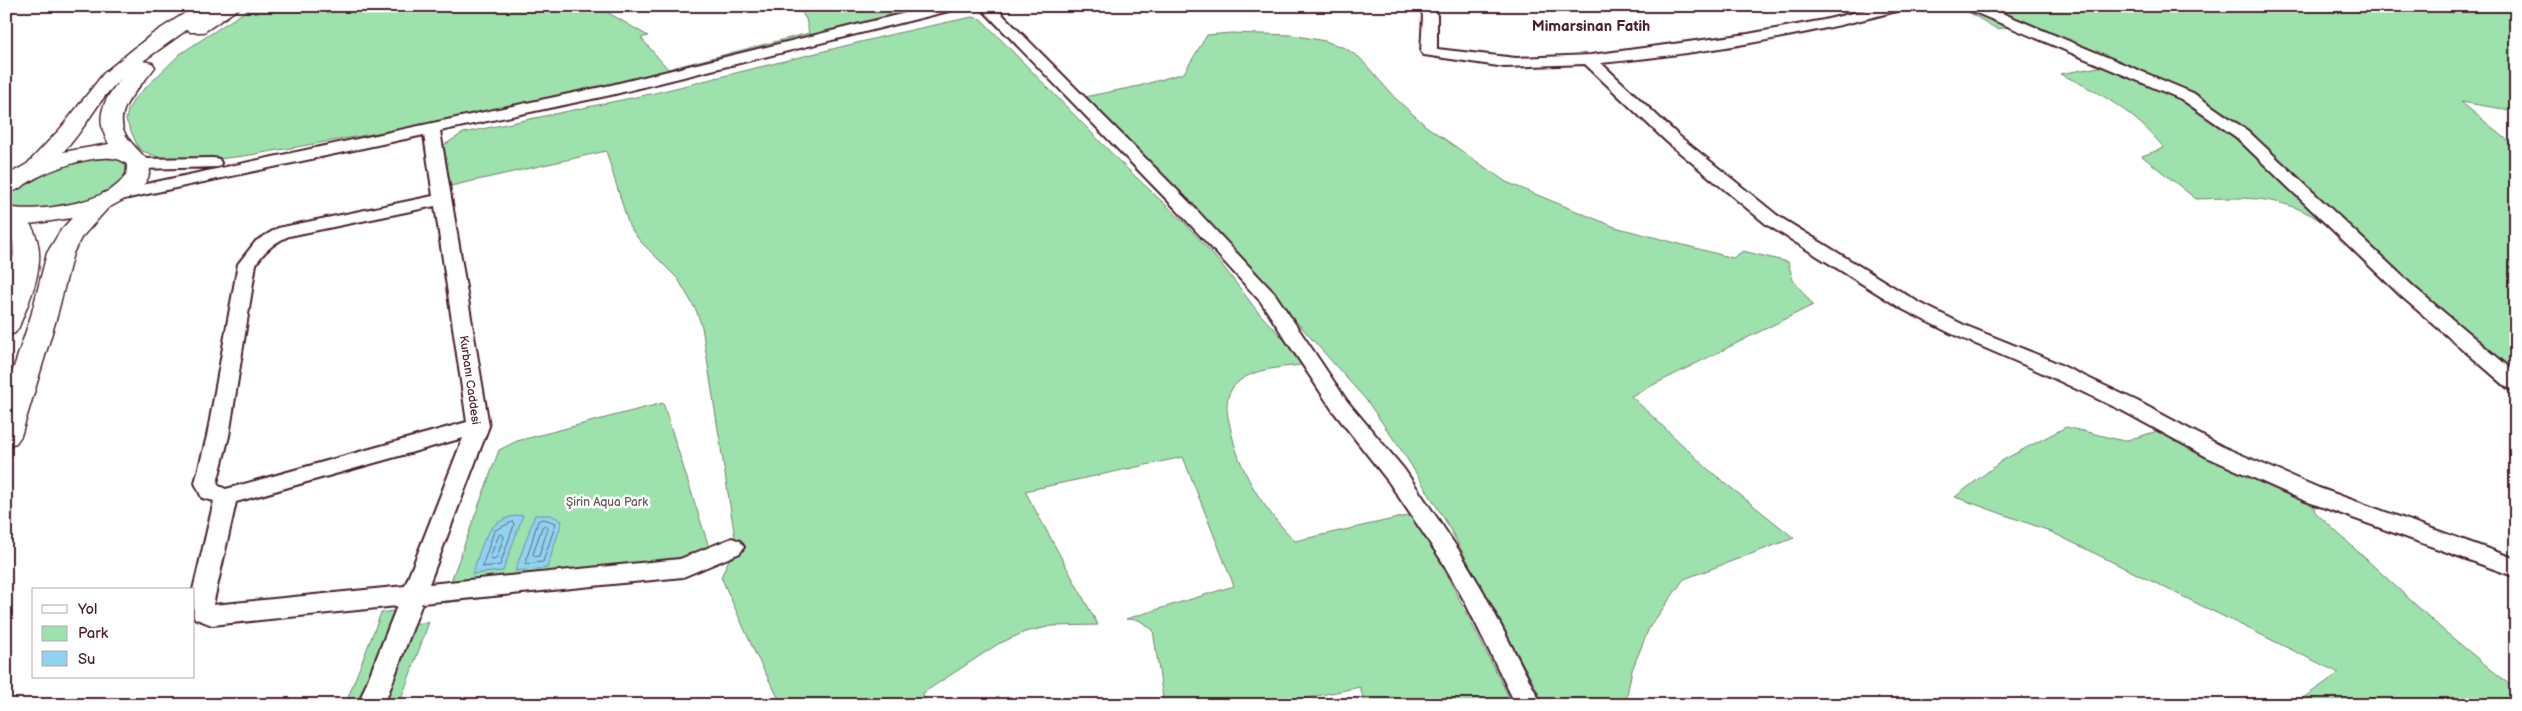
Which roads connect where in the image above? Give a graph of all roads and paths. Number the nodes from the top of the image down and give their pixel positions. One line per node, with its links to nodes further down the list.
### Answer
1 (210, 6): 12 (highway)
2 (232, 6): 11 (highway)
3 (952, 6): 9 (street)
4 (986, 6): 25 (street)
5 (1427, 6): 8 (street)
6 (1899, 6): 8 (street)
7 (1972, 6): 17 (street)
8 (1587, 58): 22 (street)
9 (430, 128): 10 (street); 13 (street, Kurbanı Caddesi)
10 (307, 154): 11 (street); 14 (street)
11 (136, 160): 12 (highway); 14 (highway)
12 (16, 179)
13 (442, 199): 18 (street, Kurbanı Caddesi); 20 (street)
14 (104, 200): 15 (highway); 19 (highway)
15 (8, 215): 16 (highway)
16 (6, 327)
17 (2516, 384)
18 (478, 426): 20 (street); 23 (street, Kurbanı Caddesi)
19 (6, 436)
20 (226, 496): 23 (street)
21 (732, 547): 23 (street)
22 (2516, 568)
23 (412, 593): 24 (street, Kurbanı Caddesi)
24 (371, 705)
25 (1529, 705)

